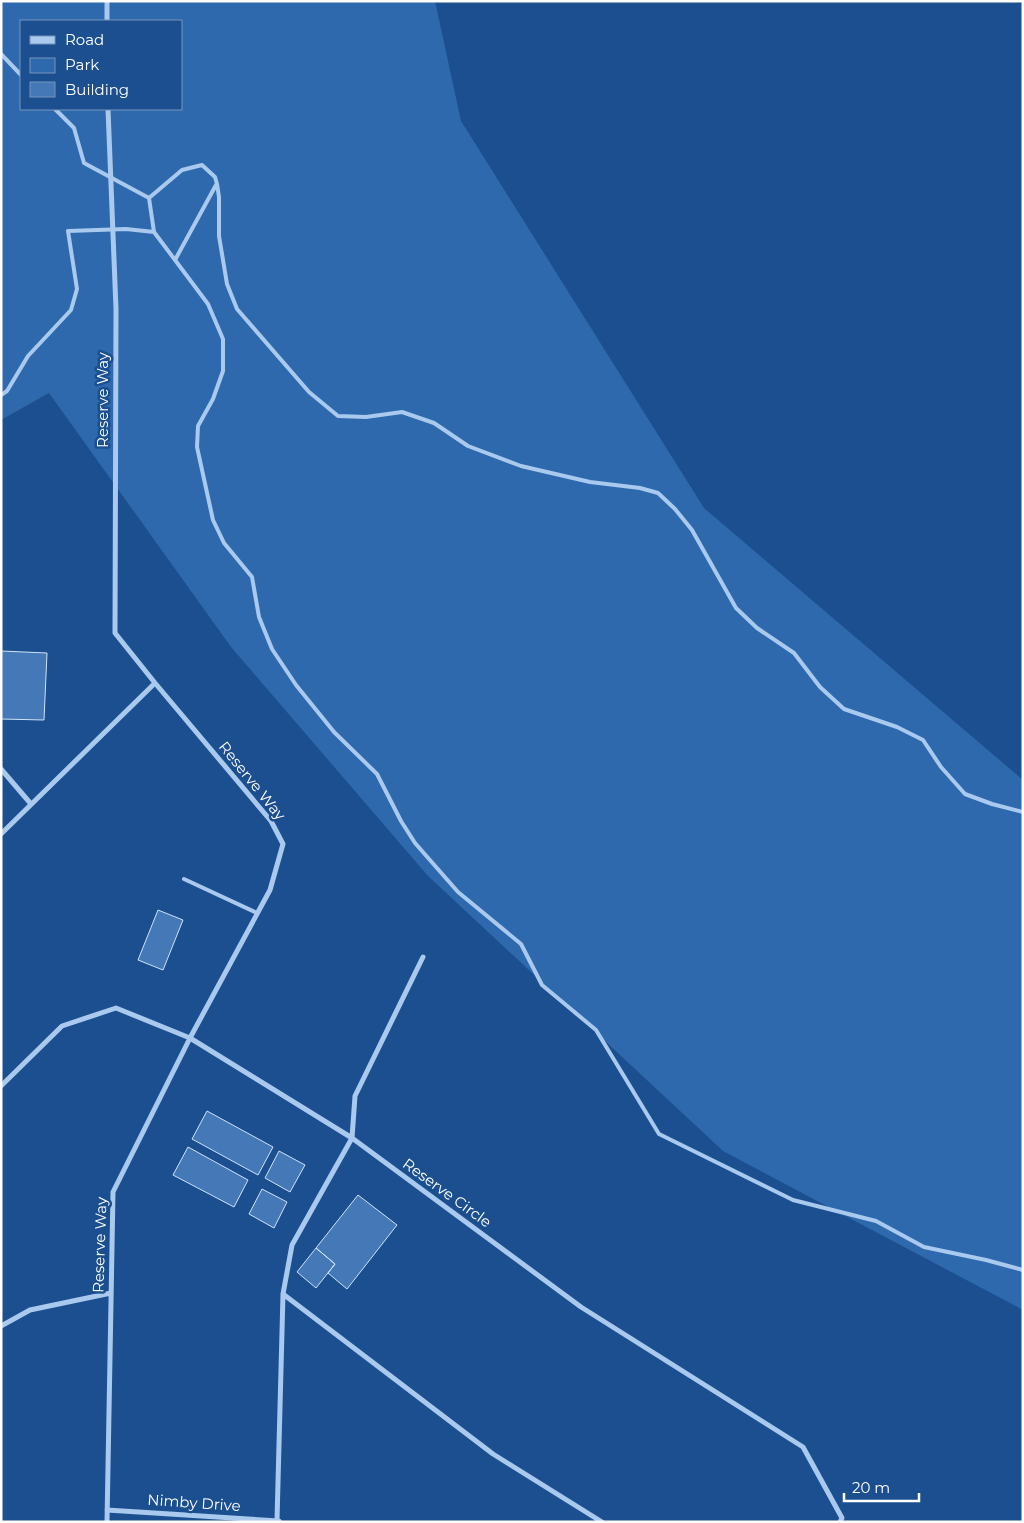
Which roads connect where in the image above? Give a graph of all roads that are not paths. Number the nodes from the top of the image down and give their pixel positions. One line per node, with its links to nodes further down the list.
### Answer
1 (107, 1): 2 (street)
2 (107, 20)
3 (1, 54): 4 (lane)
4 (20, 74)
5 (56, 110): 7 (lane)
6 (108, 110): 7 (street, Reserve Way)
7 (110, 177): 9 (lane); 10 (street, Reserve Way)
8 (217, 184): 9 (lane); 12 (lane); 17 (lane)
9 (149, 198): 11 (lane)
10 (112, 229): 11 (lane); 13 (lane); 14 (street, Reserve Way)
11 (154, 232): 12 (lane)
12 (175, 260): 25 (lane)
13 (1, 395)
14 (155, 684): 16 (street); 20 (street, Reserve Way)
15 (1, 769): 16 (street)
16 (31, 804): 18 (street)
17 (1023, 812)
18 (1, 834)
19 (184, 879): 20 (lane)
20 (258, 913): 22 (street, Reserve Way)
21 (423, 957): 24 (street)
22 (190, 1038): 23 (street, Reserve Circle); 24 (street, Reserve Circle); 26 (street, Reserve Way)
23 (1, 1086)
24 (352, 1138): 27 (street); 33 (street, Reserve Circle)
25 (1023, 1270)
26 (111, 1293): 28 (street); 29 (street, Reserve Way)
27 (283, 1294): 30 (street); 32 (street)
28 (1, 1326)
29 (107, 1510): 30 (street, Nimby Drive); 31 (street, Reserve Way)
30 (279, 1521)
31 (107, 1522)
32 (602, 1522)
33 (840, 1522)

